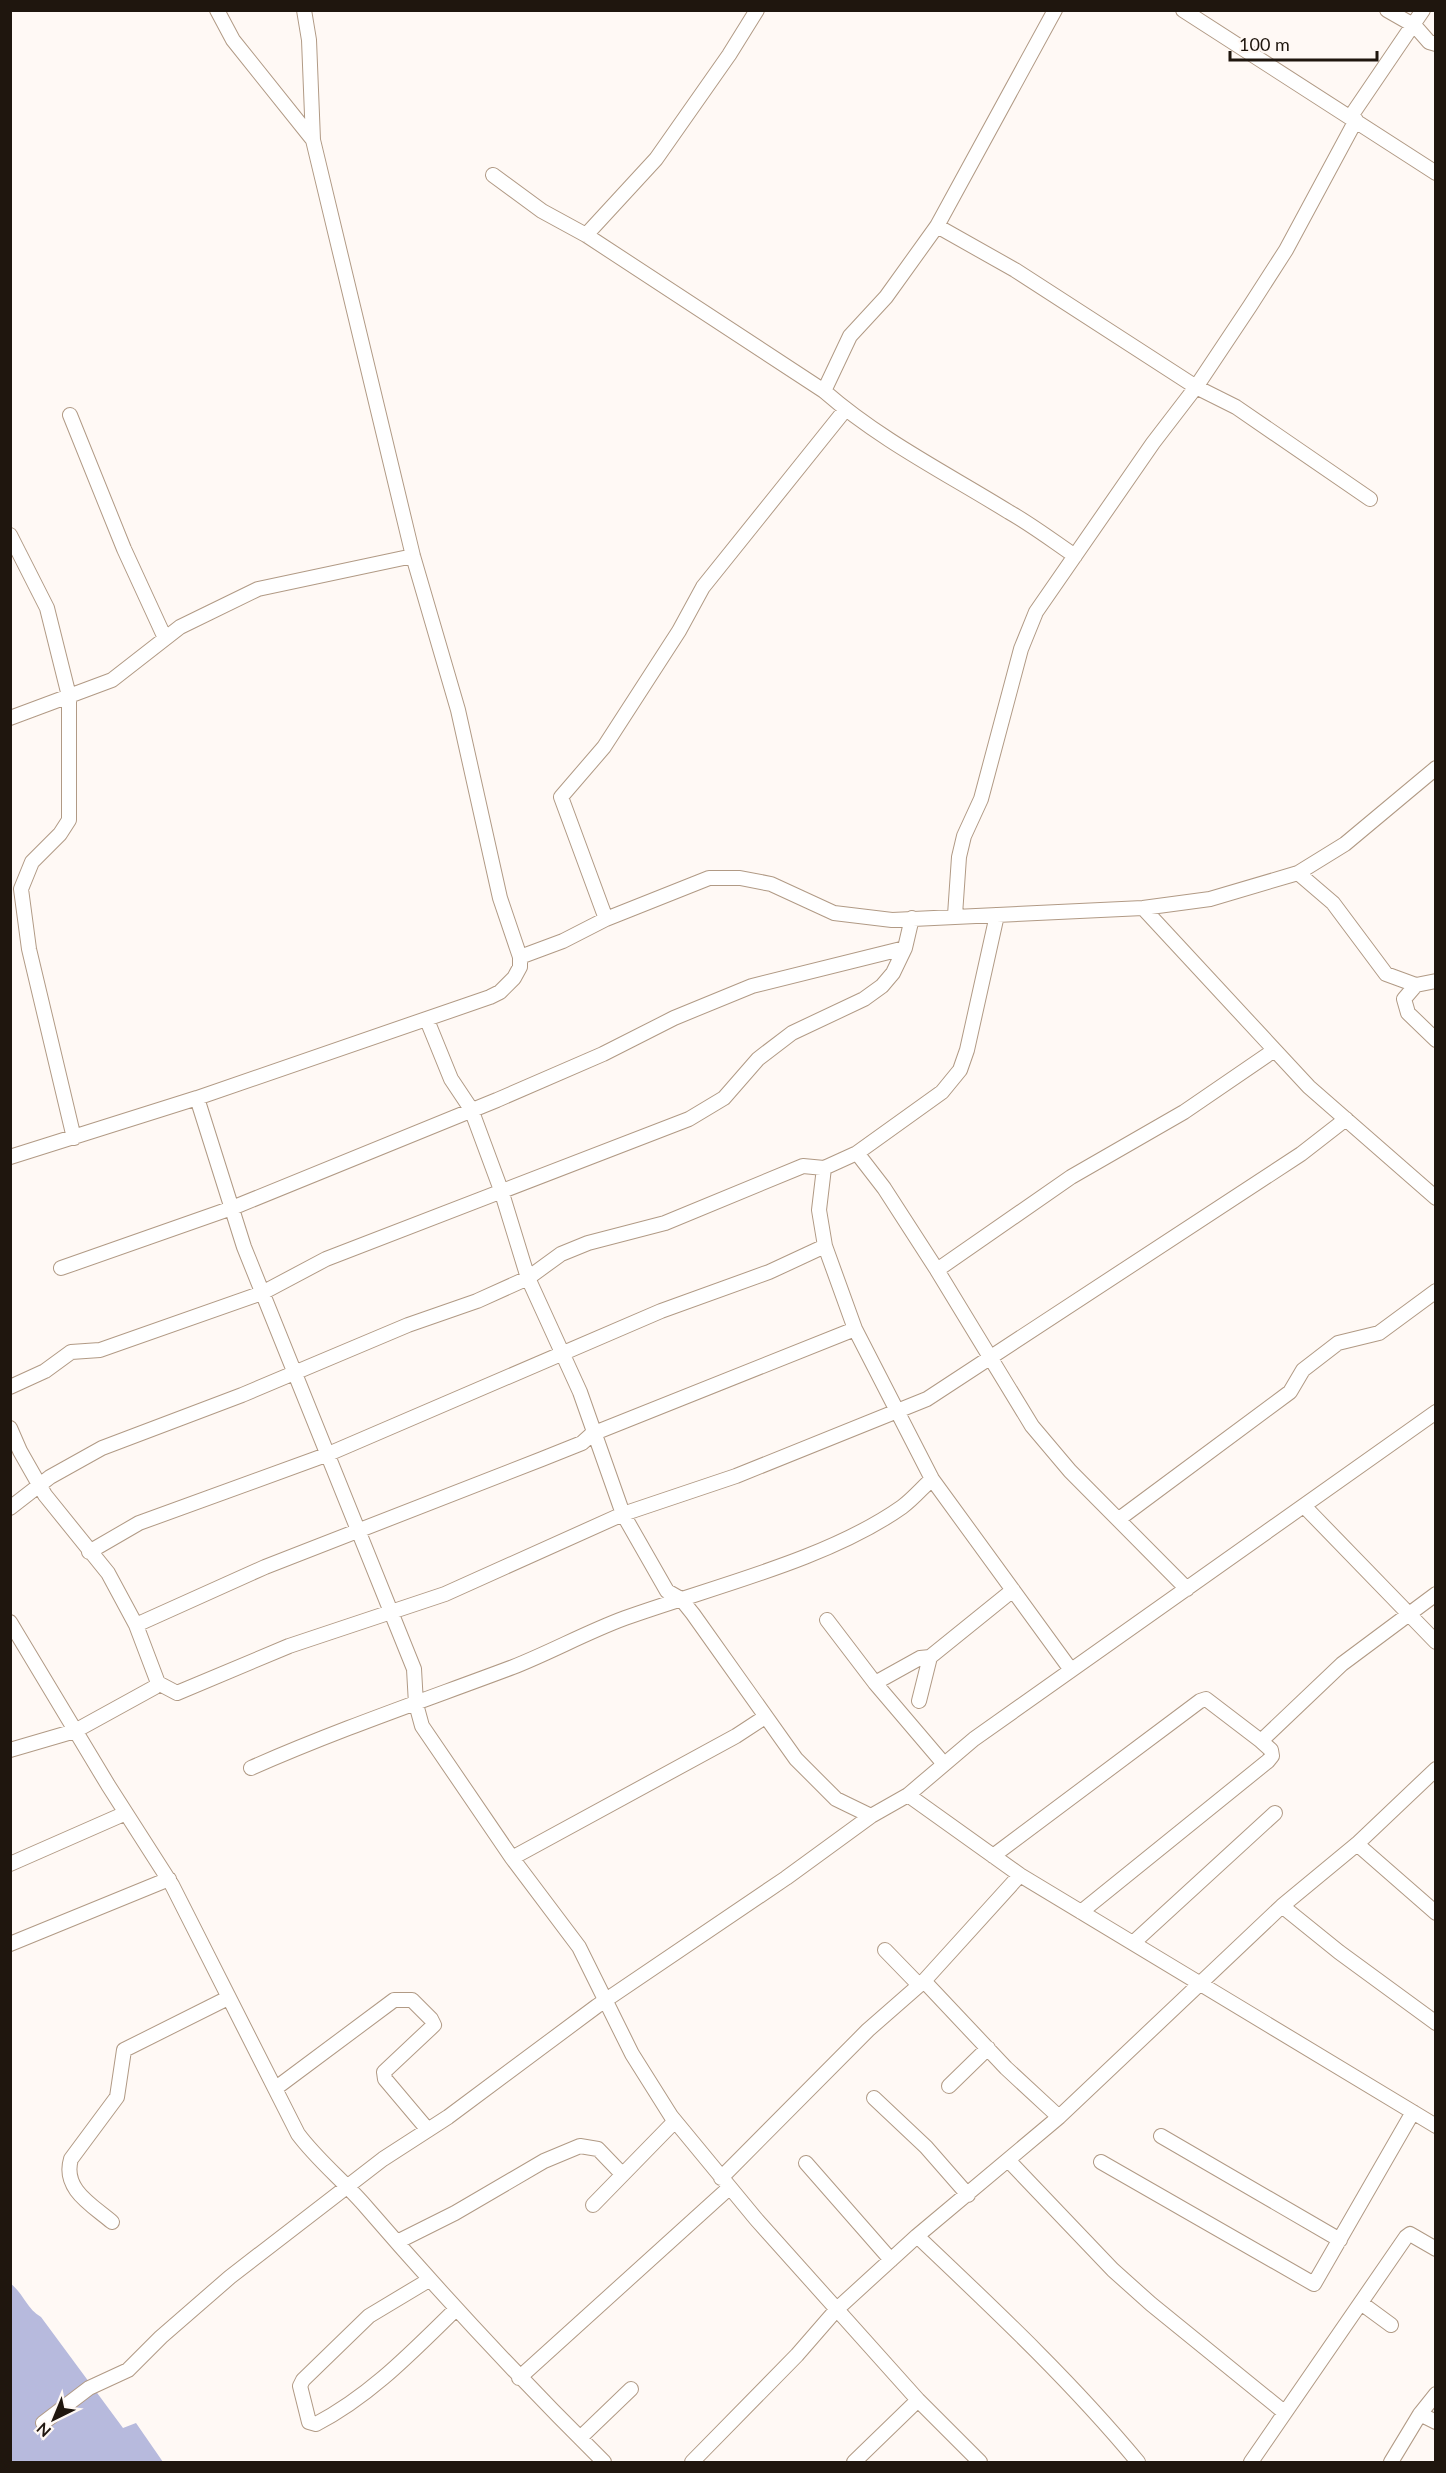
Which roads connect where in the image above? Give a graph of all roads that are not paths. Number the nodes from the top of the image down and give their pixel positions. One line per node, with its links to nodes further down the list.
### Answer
1 (217, 10): 11 (street)
2 (304, 10): 11 (street)
3 (757, 10): 15 (street)
4 (1055, 10): 14 (street)
5 (1183, 10): 10 (street)
6 (1387, 10): 8 (street)
7 (1423, 10): 8 (street)
8 (1415, 26): 9 (street); 10 (street)
9 (1436, 44)
10 (1354, 118): 12 (street); 16 (street)
11 (313, 140): 23 (street)
12 (1436, 173)
13 (493, 175): 15 (street)
14 (937, 226): 16 (street); 17 (street)
15 (586, 236): 17 (street)
16 (1196, 387): 20 (street); 22 (street)
17 (824, 391): 18 (street)
18 (845, 410): 22 (street); 33 (street)
19 (70, 415): 24 (street)
20 (1370, 498)
21 (10, 534): 25 (street)
22 (1075, 555): 30 (street)
23 (413, 556): 24 (street); 35 (street)
24 (164, 636): 25 (street)
25 (69, 696): 26 (street); 44 (street)
26 (10, 718)
27 (1436, 768): 28 (street)
28 (1298, 873): 29 (street); 37 (street)
29 (1143, 908): 31 (street); 40 (street)
30 (955, 915): 31 (street); 32 (street)
31 (998, 915): 45 (street)
32 (912, 918): 33 (street); 34 (street)
33 (606, 919): 35 (street)
34 (905, 948): 42 (street); 48 (street)
35 (520, 957): 38 (street)
36 (1436, 981): 37 (street)
37 (1416, 985): 39 (street)
38 (427, 1020): 41 (street); 42 (street)
39 (1436, 1040)
40 (1273, 1051): 43 (street); 53 (street)
41 (197, 1098): 44 (street); 50 (street)
42 (471, 1109): 48 (street); 50 (street)
43 (1346, 1119): 49 (street); 59 (street)
44 (74, 1138): 46 (street)
45 (857, 1153): 47 (street); 53 (street)
46 (10, 1157)
47 (824, 1168): 51 (street); 54 (street)
48 (501, 1190): 54 (street); 56 (street)
49 (1436, 1198)
50 (232, 1208): 52 (street); 56 (street)
51 (825, 1246): 57 (street); 58 (street)
52 (61, 1268)
53 (937, 1270): 59 (street)
54 (528, 1278): 58 (street); 60 (street)
55 (1436, 1291): 72 (street)
56 (262, 1293): 60 (street); 61 (street)
57 (855, 1329): 63 (street); 65 (street)
58 (564, 1354): 65 (street); 66 (street)
59 (992, 1359): 63 (street); 72 (street)
60 (294, 1372): 66 (street); 68 (street)
61 (10, 1387)
62 (1436, 1412): 69 (street)
63 (897, 1413): 67 (street); 71 (street)
64 (10, 1428): 68 (street)
65 (592, 1434): 71 (street); 73 (street)
66 (326, 1455): 73 (street); 74 (street)
67 (932, 1479): 76 (street); 78 (street)
68 (39, 1485): 70 (street); 74 (street)
69 (1304, 1506): 75 (street); 80 (street)
70 (10, 1508)
71 (623, 1514): 78 (street); 79 (street)
72 (1119, 1519): 75 (street)
73 (359, 1532): 79 (street); 83 (street)
74 (89, 1552): 83 (street)
75 (1187, 1589): 86 (street)
76 (1013, 1590): 85 (street); 86 (street)
77 (1436, 1594): 80 (street)
78 (681, 1599): 90 (street); 91 (street)
79 (392, 1614): 87 (street); 90 (street)
80 (1410, 1615): 84 (street); 93 (street)
81 (827, 1620): 88 (street)
82 (10, 1622): 92 (street)
83 (136, 1624): 87 (street)
84 (1436, 1642)
85 (930, 1657): 88 (street); 89 (street)
86 (1071, 1670): 95 (street)
87 (158, 1683): 92 (street)
88 (875, 1683): 95 (street)
89 (919, 1701)
90 (416, 1704): 96 (street); 106 (street)
91 (765, 1717): 103 (street); 106 (street)
92 (75, 1731): 94 (street); 101 (street)
93 (1262, 1741): 105 (street); 111 (street)
94 (10, 1750)
95 (944, 1764): 100 (street)
96 (250, 1768)
97 (1436, 1769): 98 (street)
98 (1424, 1780): 99 (street); 104 (street)
99 (1436, 1790)
100 (908, 1795): 103 (street); 105 (street)
101 (126, 1813): 107 (street); 109 (street)
102 (1275, 1813): 113 (street)
103 (871, 1816): 119 (street)
104 (1357, 1844): 110 (street); 112 (street)
105 (993, 1856): 108 (street)
106 (513, 1858): 119 (street)
107 (10, 1864)
108 (1020, 1875): 111 (street); 116 (street)
109 (169, 1879): 114 (street); 118 (street)
110 (1282, 1906): 117 (street); 120 (street)
111 (1081, 1912): 113 (street)
112 (1436, 1913)
113 (1133, 1943): 117 (street)
114 (10, 1944)
115 (885, 1950): 116 (street)
116 (921, 1983): 121 (street); 135 (street)
117 (1200, 1983): 125 (street); 126 (street)
118 (228, 1998): 123 (street); 139 (street)
119 (605, 2000): 127 (street); 129 (street)
120 (1436, 2023)
121 (988, 2049): 122 (street); 126 (street)
122 (949, 2086)
123 (276, 2088): 129 (street); 136 (street)
124 (874, 2098): 137 (street)
125 (1413, 2112): 128 (street); 141 (street)
126 (1059, 2118): 131 (street)
127 (675, 2121): 134 (street); 135 (street)
128 (1436, 2126)
129 (428, 2130): 136 (street)
130 (1161, 2136): 141 (street)
131 (1009, 2161): 137 (street); 154 (street)
132 (1101, 2162): 141 (street)
133 (806, 2163): 144 (street)
134 (622, 2174): 138 (street); 142 (street)
135 (725, 2183): 147 (street); 150 (street)
136 (349, 2187): 142 (street); 157 (street)
137 (968, 2195): 140 (street)
138 (593, 2205)
139 (112, 2222)
140 (917, 2236): 144 (street); 163 (street)
141 (1340, 2240)
142 (397, 2242): 145 (street)
143 (1436, 2249): 146 (street)
144 (891, 2260): 147 (street)
145 (429, 2280): 148 (street); 148 (street)
146 (1361, 2303): 149 (street); 154 (street)
147 (837, 2309): 153 (street); 160 (street)
148 (455, 2310): 150 (street)
149 (1391, 2325)
150 (519, 2378): 158 (street)
151 (631, 2389): 158 (street)
152 (1436, 2394): 155 (street)
153 (918, 2400): 161 (street); 162 (street)
154 (1284, 2412): 164 (street)
155 (1420, 2414): 156 (street); 165 (street)
156 (1436, 2422)
157 (43, 2423)
158 (580, 2438): 159 (street)
159 (602, 2462)
160 (692, 2463)
161 (854, 2463)
162 (980, 2463)
163 (1138, 2463)
164 (1251, 2463)
165 (1391, 2463)

